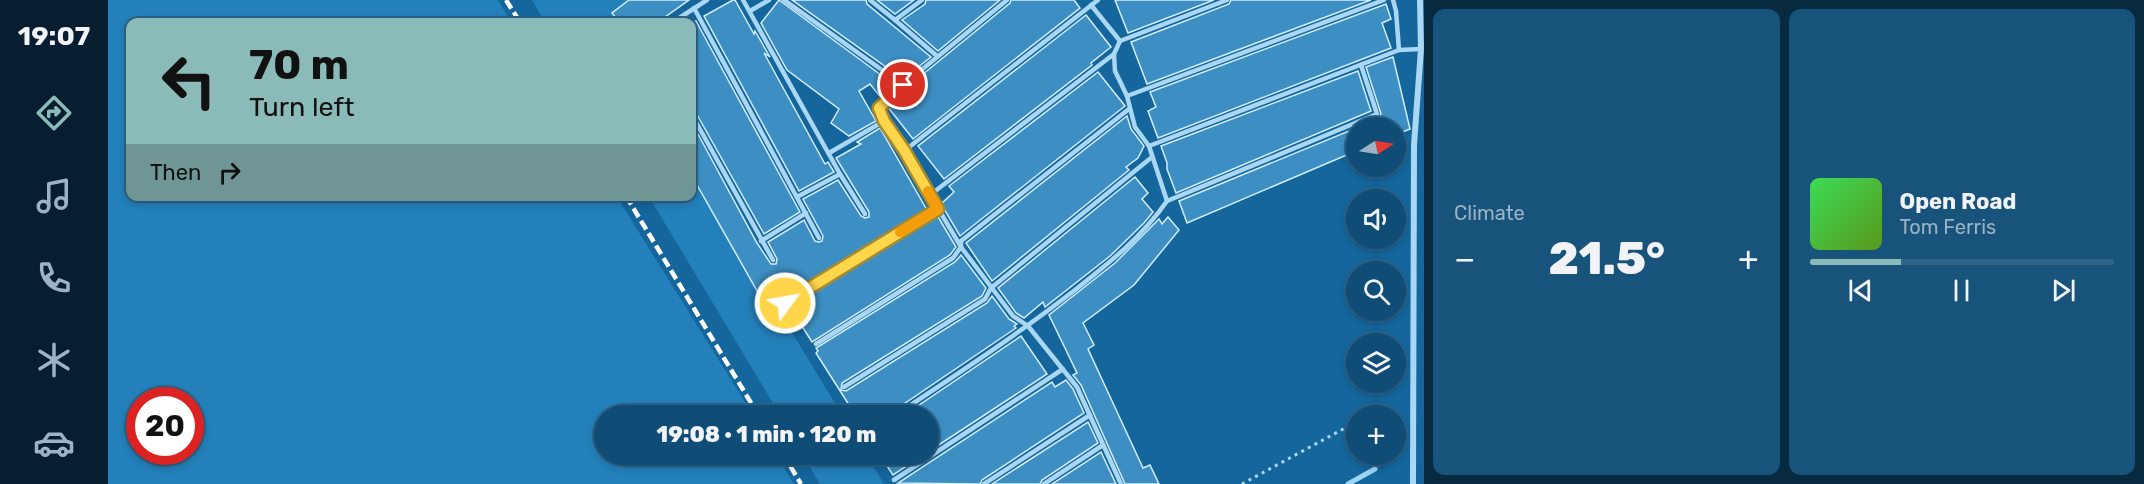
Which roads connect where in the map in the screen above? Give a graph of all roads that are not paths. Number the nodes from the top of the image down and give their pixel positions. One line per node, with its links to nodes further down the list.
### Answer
1 (707, 0): 14 (lane)
2 (743, 0): 15 (lane)
3 (769, 0): 15 (lane)
4 (784, 0): 24 (lane)
5 (870, 0): 17 (lane)
6 (922, 0): 17 (lane)
7 (1007, 0): 22 (lane)
8 (1098, 0): 13 (lane)
9 (1227, 0): 18 (lane)
10 (1384, 0): 25 (lane)
11 (1393, 0): 20 (lane)
12 (1420, 0): 19 (street)
13 (1091, 5): 18 (lane); 30 (lane)
14 (694, 8): 16 (lane); 35 (lane)
15 (750, 11): 31 (lane)
16 (679, 18)
17 (895, 20): 22 (lane)
18 (1120, 41): 21 (lane)
19 (1421, 49): 20 (lane); 57 (street)
20 (1399, 50): 23 (lane)
21 (1114, 54): 25 (lane); 34 (lane)
22 (938, 56): 24 (lane)
23 (1361, 65): 29 (lane); 36 (lane)
24 (903, 85): 27 (lane)
25 (1127, 96): 26 (lane)
26 (1129, 109): 29 (lane); 42 (lane)
27 (884, 121): 30 (lane); 31 (lane)
28 (696, 123): 41 (lane)
29 (1149, 146): 32 (lane)
30 (904, 150): 34 (lane)
31 (829, 153): 33 (lane)
32 (1152, 157): 36 (lane); 44 (lane)
33 (840, 174): 35 (lane); 39 (lane)
34 (930, 195): 37 (lane)
35 (797, 198): 38 (lane)
36 (1167, 201): 46 (lane)
37 (938, 209): 42 (lane); 45 (lane)
38 (806, 213): 40 (lane); 41 (lane)
39 (865, 214)
40 (819, 238)
41 (761, 241): 43 (lane)
42 (962, 248): 44 (lane); 47 (lane)
43 (772, 260)
44 (992, 288): 46 (lane); 49 (lane)
45 (785, 303)
46 (1028, 326): 48 (lane); 50 (lane)
47 (816, 344)
48 (1063, 369): 51 (lane); 53 (lane)
49 (844, 387)
50 (910, 405)
51 (1090, 415): 52 (lane); 54 (lane)
52 (1103, 445): 55 (lane); 56 (lane)
53 (894, 480)
54 (984, 484)
55 (1044, 484)
56 (1121, 484)
57 (1413, 484)

